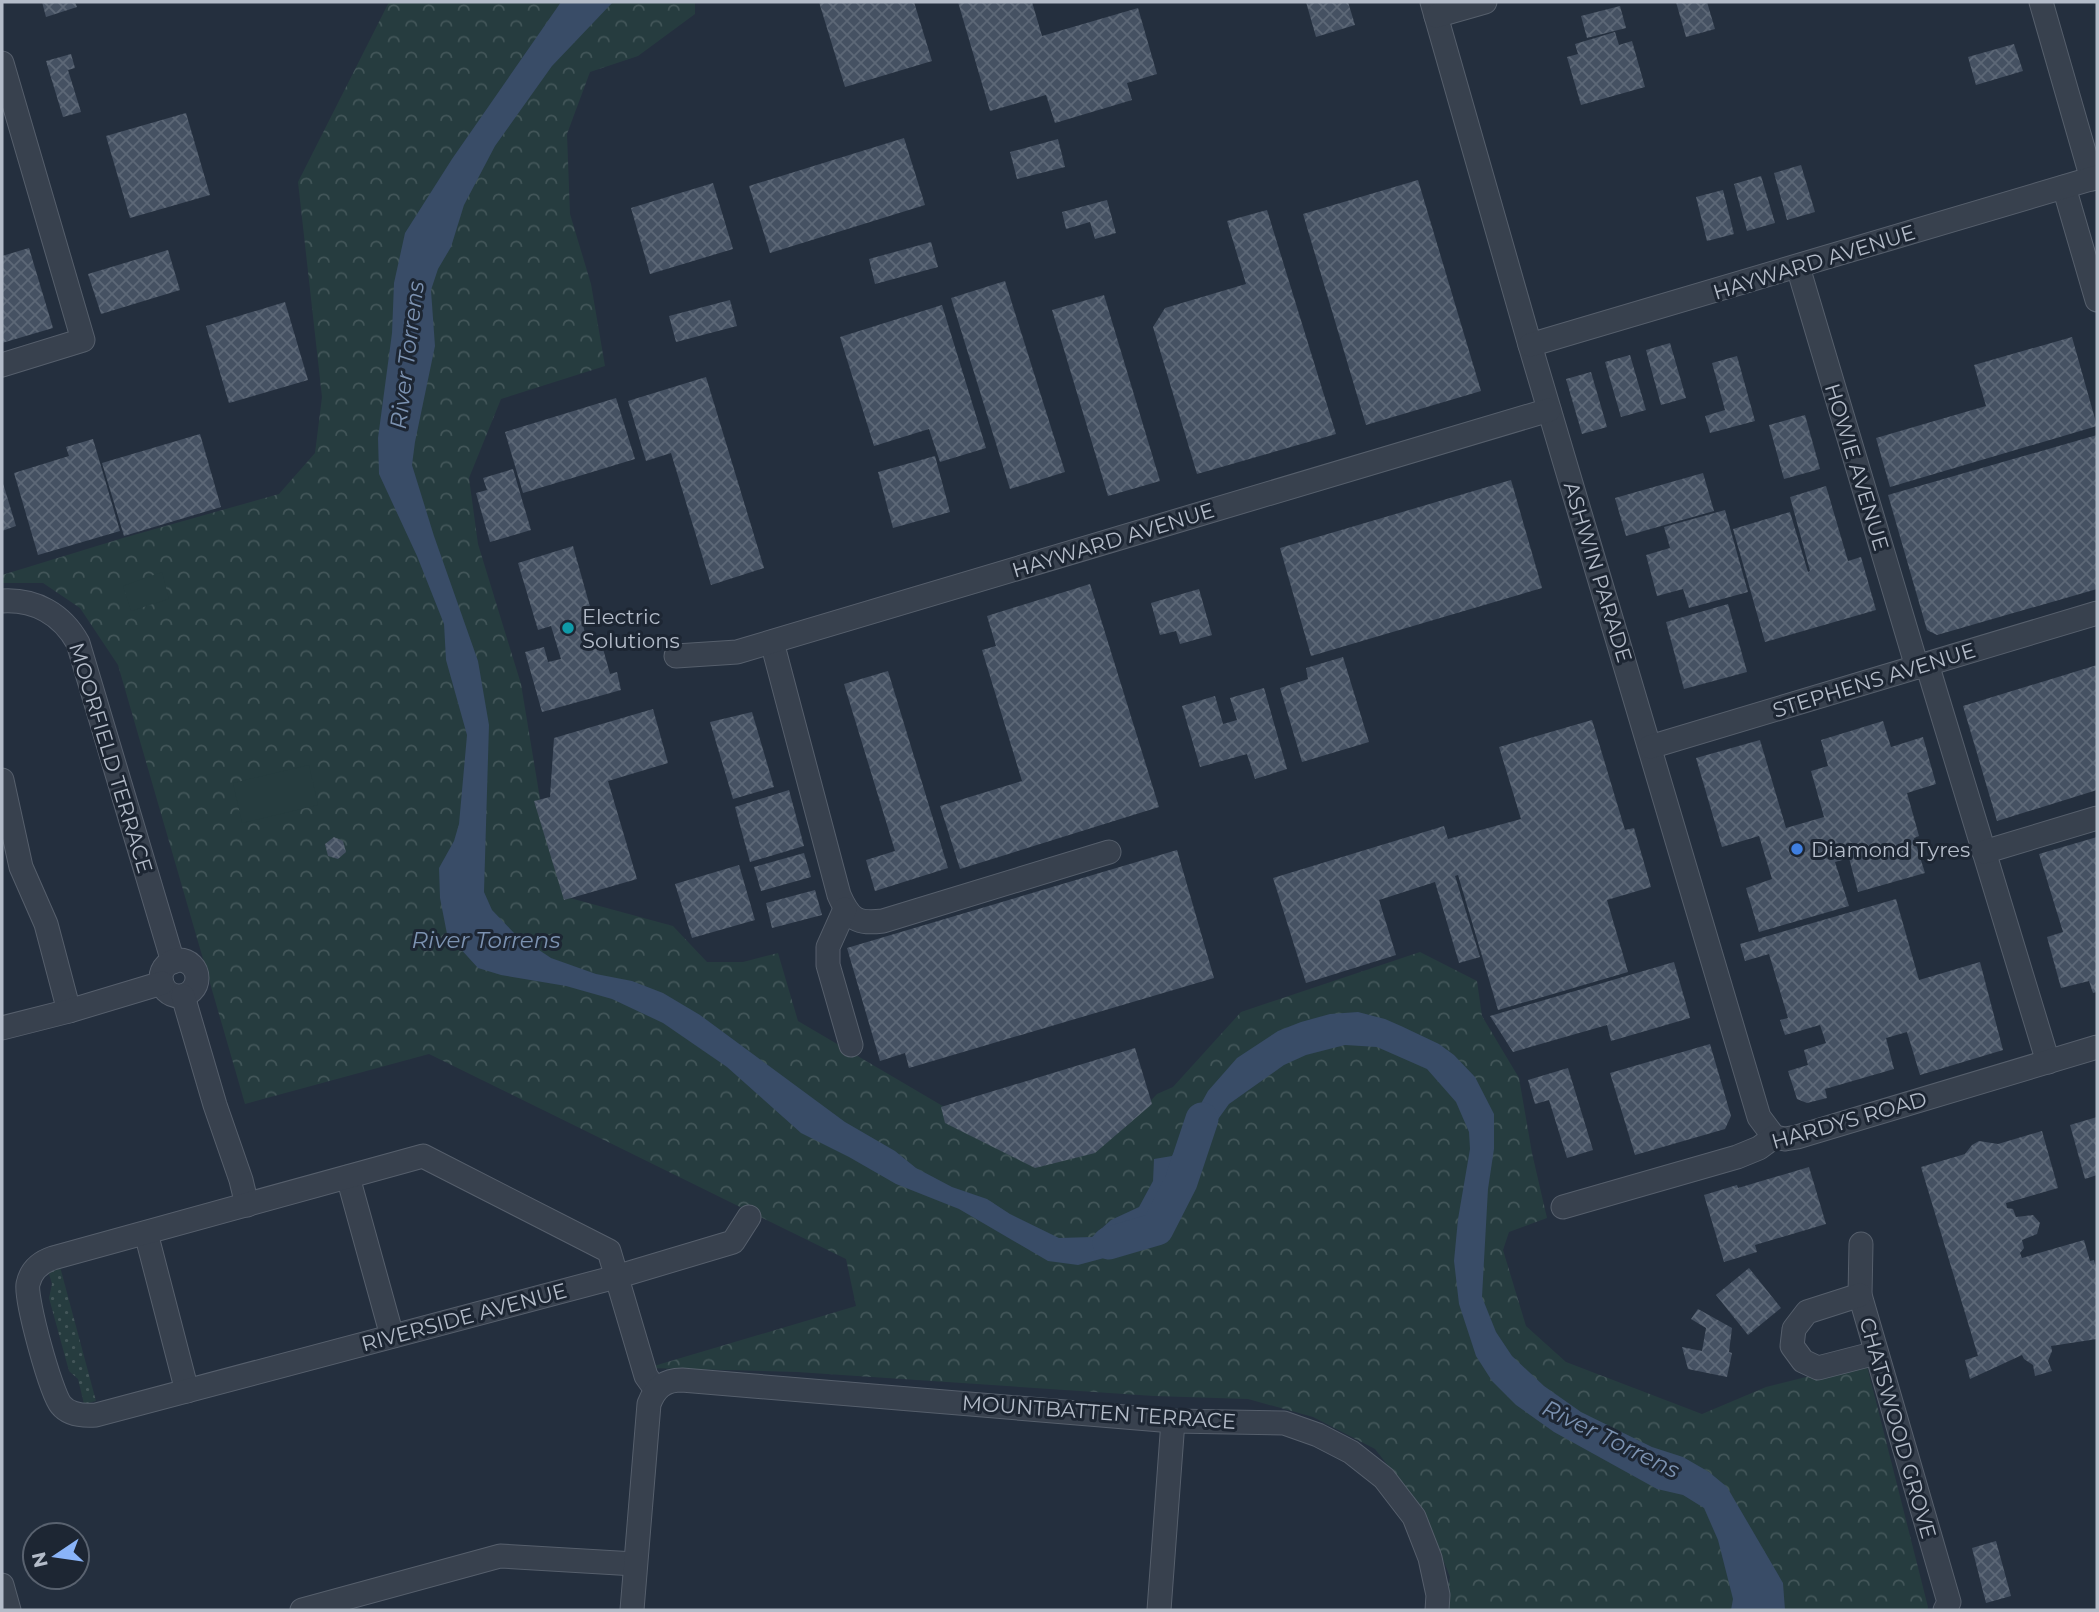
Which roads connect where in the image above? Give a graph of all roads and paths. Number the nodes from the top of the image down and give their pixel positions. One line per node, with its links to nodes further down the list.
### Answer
1 (1485, 2): 3 (street)
2 (2041, 2): 5 (street)
3 (1434, 9): 9 (street, ASHWIN PARADE)
4 (2, 63): 10 (street)
5 (2095, 178): 6 (street, HAYWARD AVENUE)
6 (2064, 187): 7 (street, HAYWARD AVENUE); 8 (street)
7 (1798, 267): 9 (street, HAYWARD AVENUE); 16 (street, HOWIE AVENUE)
8 (2097, 300)
9 (1530, 345): 11 (street, ASHWIN PARADE)
10 (2, 365)
11 (1549, 410): 14 (street, HAYWARD AVENUE); 17 (street, ASHWIN PARADE)
12 (2, 601): 23 (street, MOORFIELD TERRACE)
13 (2097, 613): 16 (street, STEPHENS AVENUE)
14 (772, 642): 15 (street, HAYWARD AVENUE); 22 (street)
15 (676, 656)
16 (1922, 666): 17 (street, STEPHENS AVENUE); 21 (street, HOWIE AVENUE)
17 (1650, 747): 31 (street, ASHWIN PARADE)
18 (2, 780): 26 (street)
19 (2097, 818): 21 (street)
20 (1109, 852): 22 (street)
21 (1984, 852): 30 (street, HOWIE AVENUE)
22 (845, 909): 28 (street)
23 (173, 962): 24 (street); 25 (street)
24 (162, 984): 25 (street); 26 (street)
25 (183, 996): 33 (street)
26 (69, 1012): 27 (street)
27 (2, 1028)
28 (851, 1045)
29 (2097, 1047): 30 (street, HARDYS ROAD)
30 (2048, 1062): 31 (street, HARDYS ROAD)
31 (1774, 1137): 34 (street, HARDYS ROAD)
32 (348, 1177): 33 (street, RIVERSIDE AVENUE); 38 (street, RIVERSIDE AVENUE); 40 (street)
33 (247, 1205): 36 (street, RIVERSIDE AVENUE)
34 (1563, 1207)
35 (750, 1217): 38 (street)
36 (146, 1233): 43 (street); 43 (street, RIVERSIDE AVENUE)
37 (1861, 1244): 39 (street, CHATSWOOD GROVE)
38 (616, 1277): 40 (street, RIVERSIDE AVENUE); 42 (street)
39 (1860, 1295): 41 (street, CHATSWOOD GROVE); 41 (street)
40 (392, 1336): 43 (street, RIVERSIDE AVENUE)
41 (1876, 1353): 52 (street, CHATSWOOD GROVE)
42 (656, 1390): 44 (street, MOUNTBATTEN TERRACE); 45 (street)
43 (187, 1391)
44 (1172, 1421): 50 (street); 51 (street, MOUNTBATTEN TERRACE)
45 (635, 1564): 48 (street); 49 (street)
46 (2, 1585): 47 (street)
47 (9, 1610)
48 (302, 1610)
49 (632, 1610)
50 (1159, 1610)
51 (1437, 1610)
52 (1945, 1610)

